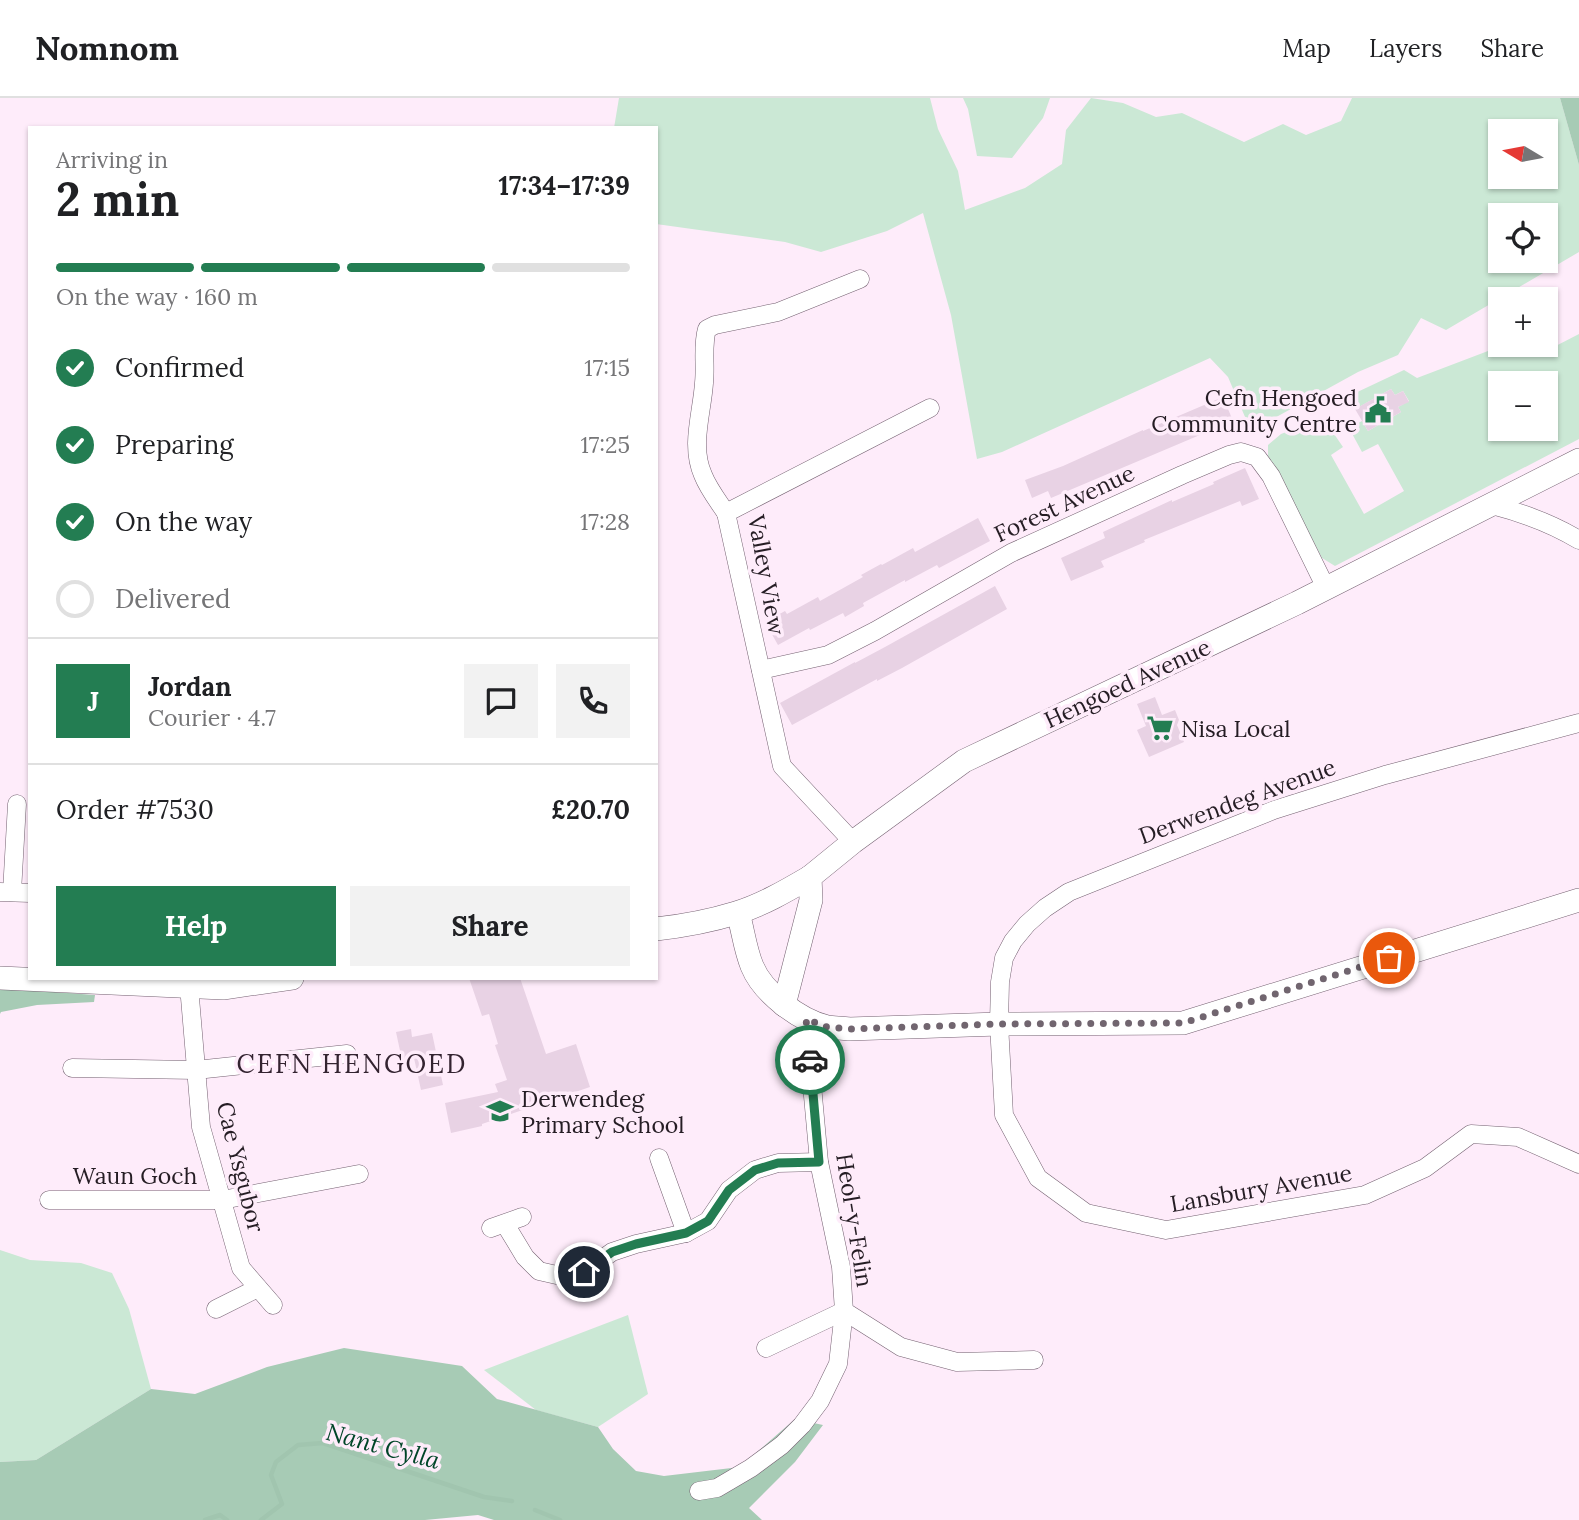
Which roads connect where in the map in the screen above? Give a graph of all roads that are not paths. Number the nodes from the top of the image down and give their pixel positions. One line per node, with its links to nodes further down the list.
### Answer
1 (860, 279): 5 (street)
2 (930, 408): 5 (street, Valley View)
3 (1579, 460): 4 (street, Hengoed Avenue)
4 (1492, 505): 6 (street); 7 (street, Hengoed Avenue)
5 (726, 513): 8 (street, Valley View)
6 (1579, 540)
7 (1326, 588): 8 (street, Forest Avenue); 11 (street, Hengoed Avenue)
8 (761, 670): 11 (street, Valley View)
9 (1579, 723): 24 (street, Derwendeg Avenue)
10 (17, 804): 13 (street)
11 (853, 842): 12 (street, Hengoed Avenue)
12 (810, 877): 15 (street, Hengoed Avenue); 22 (street)
13 (14, 893)
14 (1579, 900): 24 (street)
15 (738, 912): 16 (street, Hengoed Avenue); 22 (street)
16 (658, 929)
17 (0, 978): 18 (street)
18 (28, 979)
19 (47, 980): 21 (street)
20 (278, 980): 21 (street)
21 (188, 986): 27 (street, Cae Ysgubor)
22 (784, 1005): 23 (street)
23 (806, 1019): 24 (street); 31 (street, Heol-y-Felin)
24 (999, 1024): 30 (street, Lansbury Avenue)
25 (347, 1054): 27 (street)
26 (72, 1068): 27 (street)
27 (196, 1070): 34 (street, Cae Ysgubor)
28 (1579, 1145): 30 (street, Lansbury Avenue)
29 (659, 1158): 36 (street)
30 (1571, 1160)
31 (819, 1162): 36 (street); 40 (street, Heol-y-Felin)
32 (359, 1174): 34 (street, Waun Goch)
33 (49, 1200): 34 (street, Waun Goch)
34 (222, 1200): 37 (street, Cae Ysgubor)
35 (506, 1223): 36 (street)
36 (686, 1233)
37 (258, 1288): 38 (street, Cae Ysgubor); 39 (street)
38 (273, 1305)
39 (216, 1309)
40 (844, 1311): 41 (street); 42 (street, Heol-y-Felin); 43 (street)
41 (766, 1348)
42 (1034, 1360)
43 (699, 1491)

